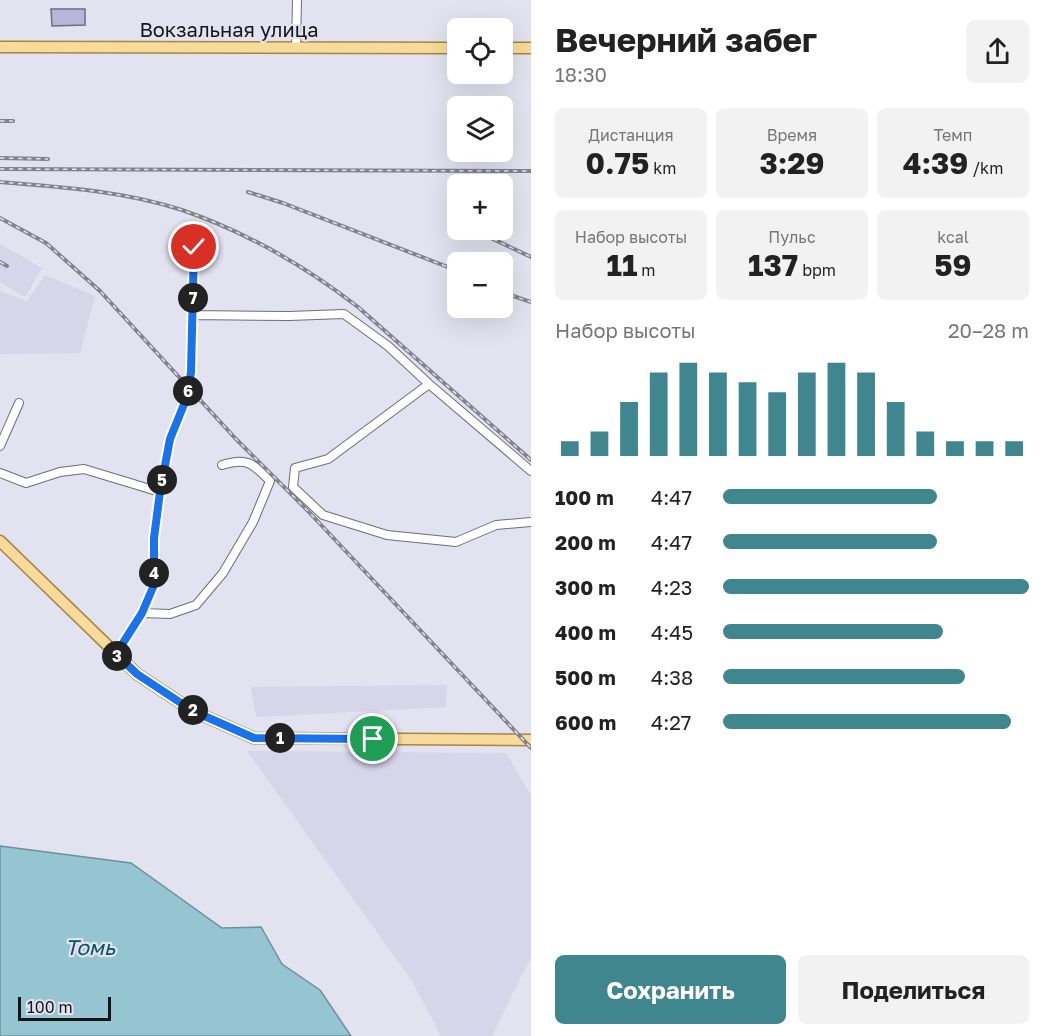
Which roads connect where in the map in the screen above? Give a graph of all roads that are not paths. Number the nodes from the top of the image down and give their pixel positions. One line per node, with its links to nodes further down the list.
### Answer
1 (297, 0): 3 (street)
2 (0, 47): 3 (main road, Вокзальная улица)
3 (297, 47): 4 (main road, Вокзальная улица)
4 (447, 48)
5 (513, 48): 6 (main road)
6 (531, 48)
7 (194, 247): 8 (street)
8 (192, 315): 9 (street); 15 (street)
9 (429, 384): 13 (street); 16 (street)
10 (20, 403): 11 (street)
11 (0, 446)
12 (222, 465): 18 (street)
13 (531, 471)
14 (0, 473): 15 (street)
15 (160, 492): 18 (street)
16 (531, 522)
17 (0, 541): 19 (main road)
18 (142, 613): 19 (street)
19 (116, 654): 20 (main road)
20 (531, 740)

